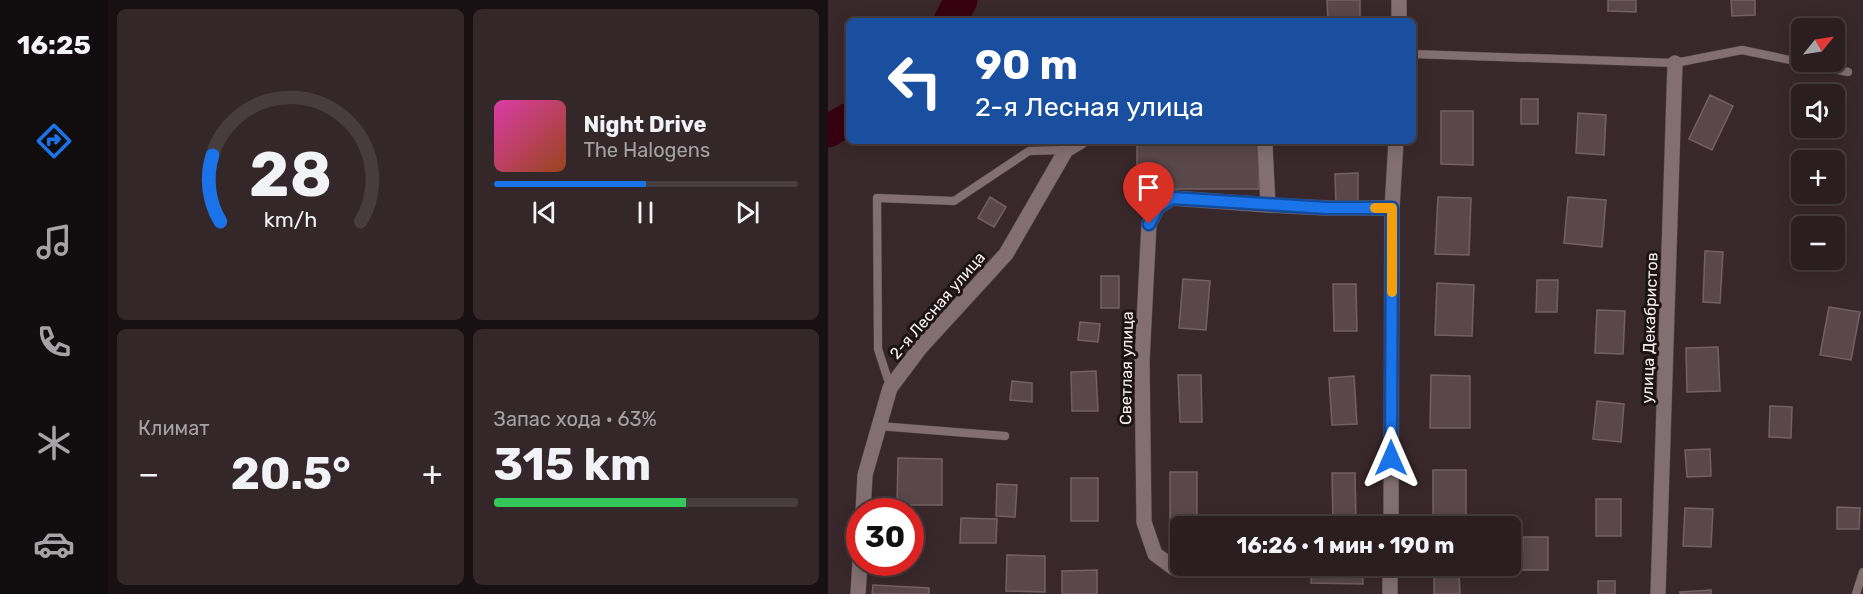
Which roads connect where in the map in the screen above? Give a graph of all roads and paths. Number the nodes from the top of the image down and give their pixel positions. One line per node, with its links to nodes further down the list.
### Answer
1 (1399, 0): 2 (street)
2 (1399, 18)
3 (1416, 54): 4 (lane)
4 (1675, 63): 5 (lane); 23 (street, улица Декабристов)
5 (1848, 72)
6 (1076, 144): 9 (street, 2-я Лесная улица)
7 (1264, 144): 10 (street)
8 (1396, 144): 11 (street)
9 (1066, 150): 12 (street, 2-я Лесная улица); 12 (lane)
10 (1268, 204): 11 (street); 17 (street, Светлая улица)
11 (1392, 208): 16 (street)
12 (890, 388): 13 (street, 2-я Лесная улица)
13 (879, 426): 14 (lane); 15 (street, 2-я Лесная улица)
14 (1005, 436)
15 (864, 498)
16 (1391, 516)
17 (1170, 565)
18 (1863, 572): 24 (lane)
19 (859, 576): 21 (street)
20 (1390, 576): 22 (street)
21 (858, 594)
22 (1390, 594)
23 (1658, 594)
24 (1856, 594)

